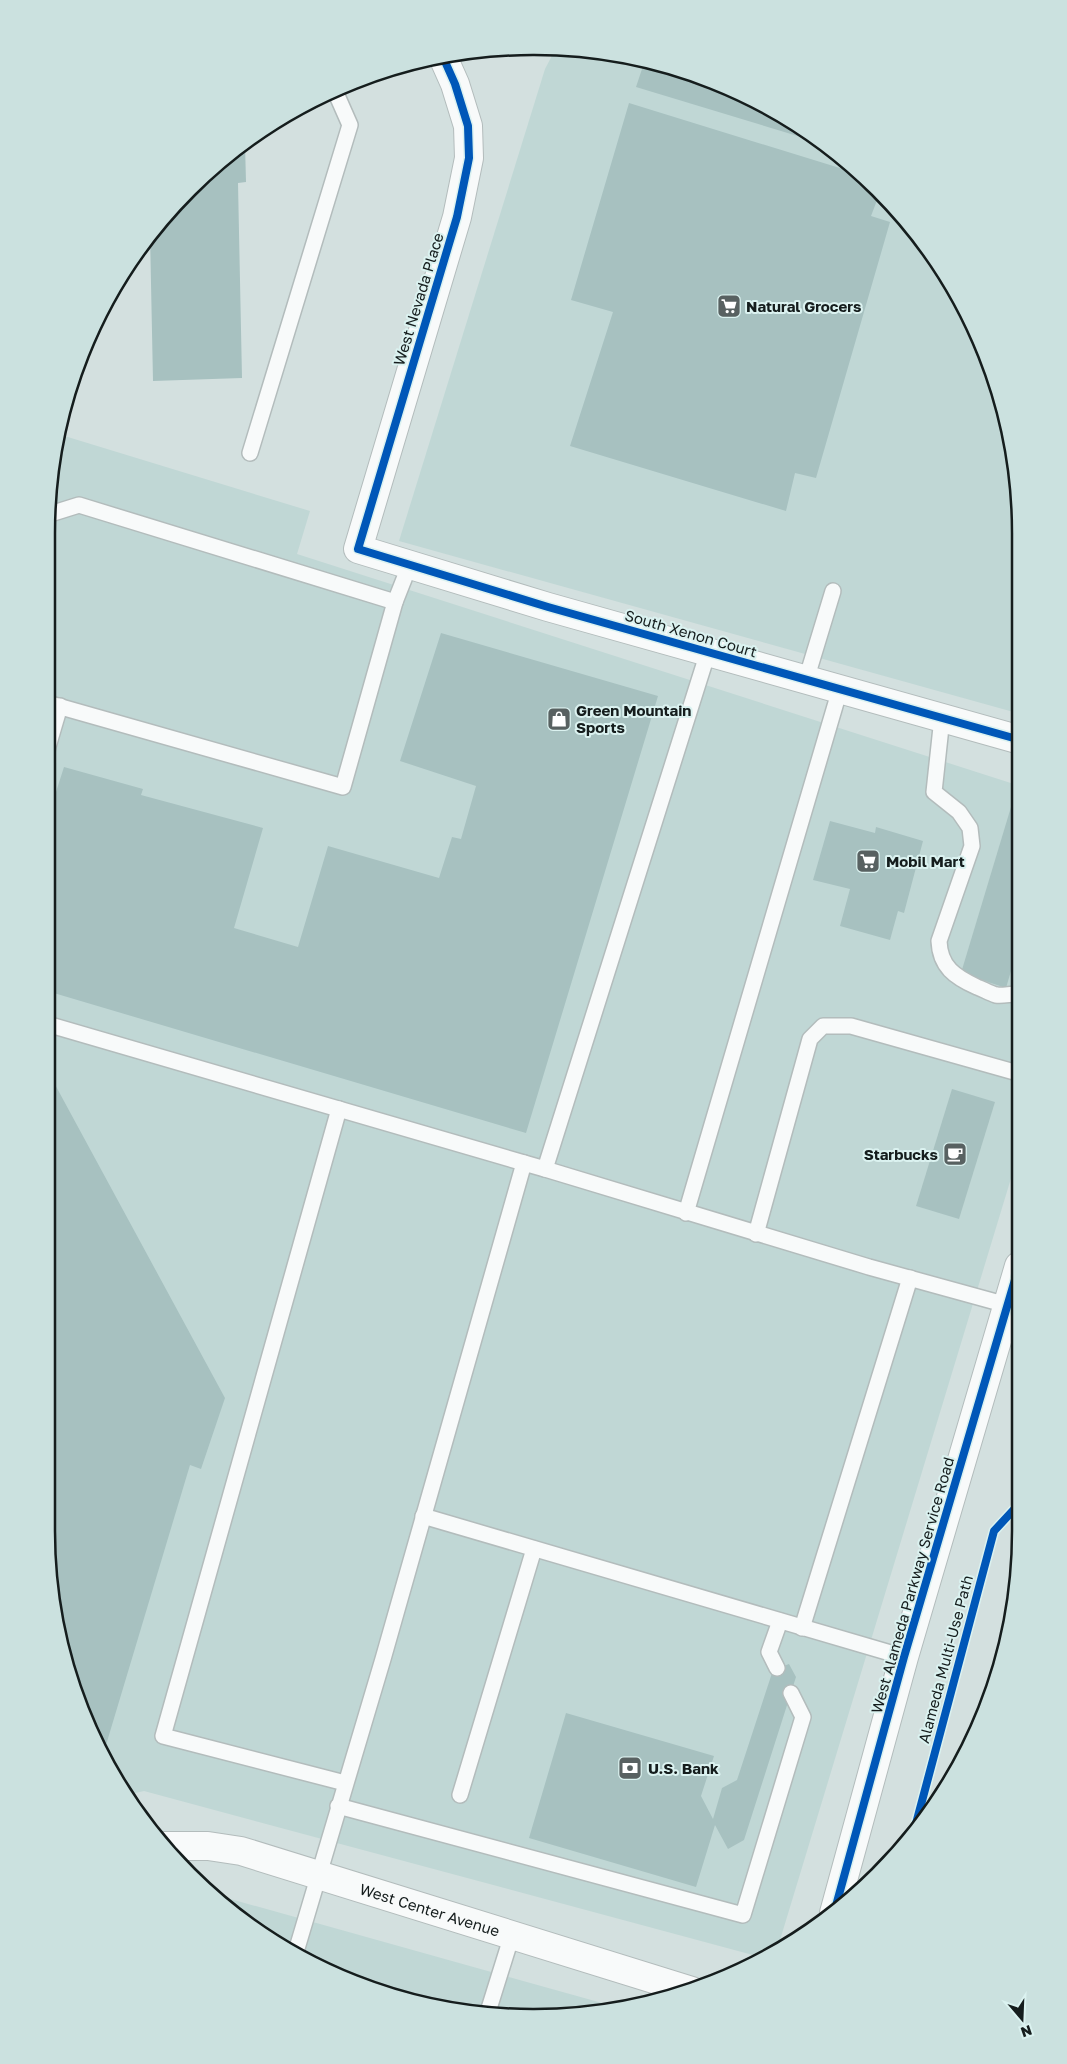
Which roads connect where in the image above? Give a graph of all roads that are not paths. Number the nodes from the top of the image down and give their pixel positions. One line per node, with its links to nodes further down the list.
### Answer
1 (446, 63): 5 (street, West Nevada Place)
2 (338, 97): 3 (lane)
3 (250, 453)
4 (56, 512): 8 (lane)
5 (358, 549): 6 (street, South Xenon Court)
6 (410, 564): 8 (lane); 9 (street, South Xenon Court)
7 (833, 591): 10 (lane)
8 (395, 602): 12 (lane)
9 (708, 652): 10 (street, South Xenon Court); 20 (lane)
10 (806, 680): 11 (street, South Xenon Court)
11 (840, 689): 13 (street, South Xenon Court); 21 (lane)
12 (55, 706)
13 (942, 718): 14 (street, South Xenon Court); 15 (lane)
14 (1012, 738)
15 (1012, 994)
16 (55, 1026): 18 (lane)
17 (1012, 1071): 22 (lane)
18 (339, 1109): 19 (lane); 33 (lane)
19 (524, 1162): 20 (lane); 26 (lane)
20 (545, 1169): 21 (lane)
21 (686, 1212): 22 (lane)
22 (756, 1234): 23 (lane)
23 (910, 1278): 25 (lane); 29 (lane)
24 (1012, 1289): 25 (street, West Alameda Parkway Service Road)
25 (1007, 1305): 30 (street, West Alameda Parkway Service Road)
26 (423, 1516): 27 (lane); 33 (lane)
27 (534, 1549): 28 (lane); 34 (lane)
28 (780, 1622): 29 (lane); 31 (lane)
29 (802, 1628): 30 (lane)
30 (904, 1657): 38 (street, West Alameda Parkway Service Road)
31 (777, 1668)
32 (791, 1693): 35 (lane)
33 (345, 1783): 35 (lane)
34 (460, 1795)
35 (338, 1806): 37 (lane)
36 (174, 1846): 37 (street, West Center Avenue)
37 (318, 1874): 39 (street, West Center Avenue); 40 (lane)
38 (838, 1899)
39 (512, 1935): 41 (street, West Center Avenue); 42 (lane)
40 (297, 1947)
41 (678, 1987)
42 (490, 2007)

